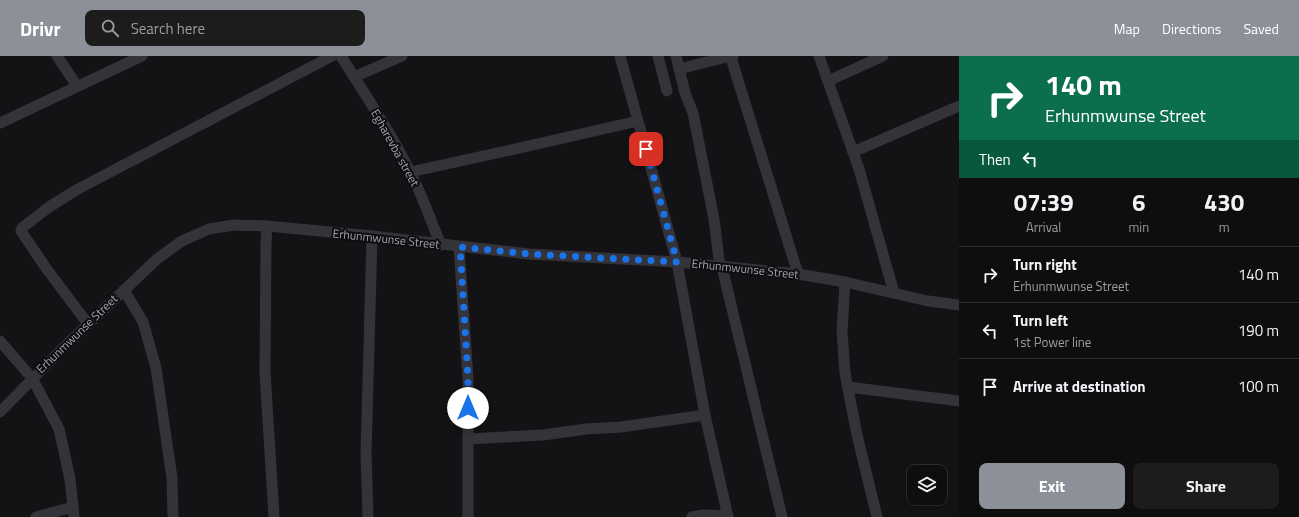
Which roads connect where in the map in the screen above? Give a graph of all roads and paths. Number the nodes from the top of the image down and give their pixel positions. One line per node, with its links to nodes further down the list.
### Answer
1 (57, 56): 15 (street)
2 (142, 56): 15 (street)
3 (332, 56): 33 (street)
4 (341, 56): 13 (street, Egharevba street)
5 (402, 56): 13 (street)
6 (620, 56): 18 (street)
7 (658, 56): 16 (street)
8 (676, 56): 12 (street)
9 (732, 56): 12 (street); 28 (street)
10 (819, 56): 14 (street)
11 (882, 56): 14 (street)
12 (679, 69): 27 (street)
13 (354, 77): 21 (street, Egharevba street)
14 (828, 81): 20 (street)
15 (77, 86): 19 (street)
16 (667, 91)
17 (959, 106): 20 (street)
18 (638, 121): 21 (street); 26 (street)
19 (0, 122)
20 (854, 152): 31 (street)
21 (410, 172): 24 (street, Egharevba street)
22 (267, 226): 23 (street, Erhunmwunse Street); 30 (street, Erhunmwunse Street); 44 (street)
23 (372, 236): 24 (street, Erhunmwunse Street); 45 (street)
24 (441, 245): 25 (street, Erhunmwunse Street)
25 (460, 247): 26 (street, Erhunmwunse Street); 40 (street)
26 (677, 262): 27 (street, Erhunmwunse Street); 39 (street)
27 (721, 267): 28 (street, Erhunmwunse Street); 49 (street)
28 (798, 274): 29 (street, Erhunmwunse Street)
29 (845, 282): 31 (street, Erhunmwunse Street); 36 (street)
30 (124, 290): 33 (street, Erhunmwunse Street); 43 (street)
31 (894, 293): 32 (street, Erhunmwunse Street)
32 (959, 306)
33 (88, 324): 35 (street, Erhunmwunse Street)
34 (0, 341): 35 (street)
35 (32, 378): 38 (street, Erhunmwunse Street); 41 (street)
36 (848, 387): 37 (street); 50 (street)
37 (959, 401)
38 (0, 412)
39 (705, 415): 40 (street); 48 (street)
40 (468, 439): 46 (street)
41 (74, 512): 42 (street)
42 (36, 517)
43 (173, 517)
44 (274, 517)
45 (368, 517)
46 (468, 517)
47 (692, 517): 48 (street)
48 (728, 517)
49 (782, 517)
50 (877, 517)

